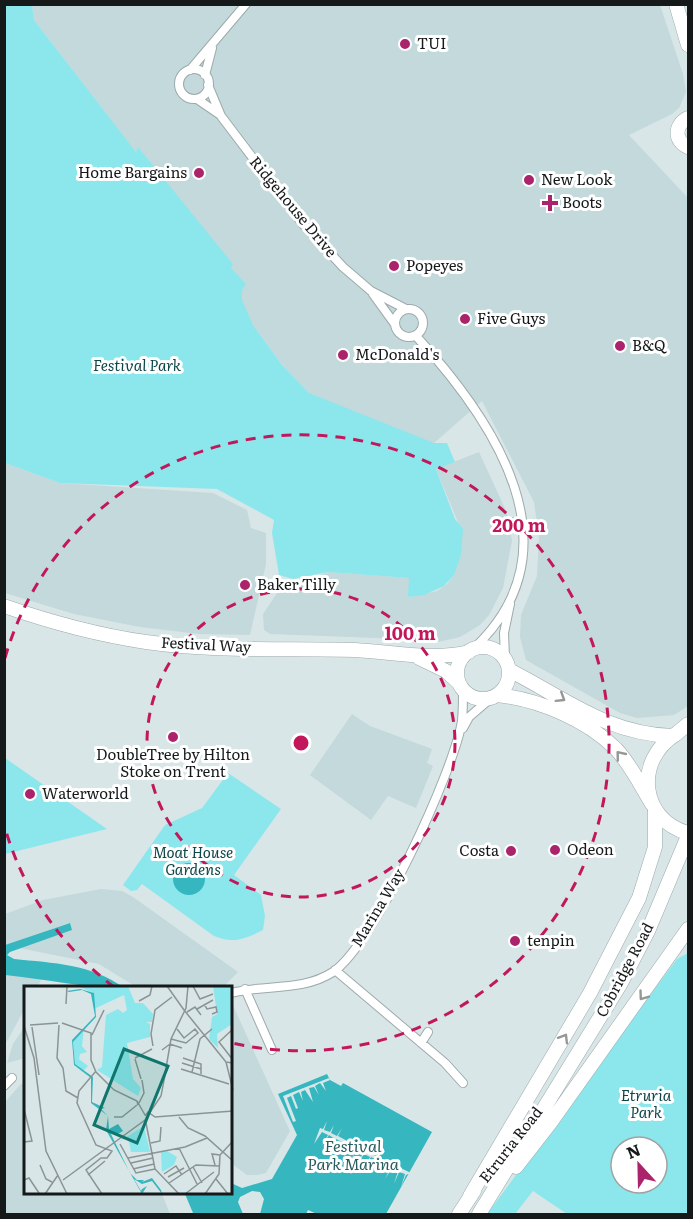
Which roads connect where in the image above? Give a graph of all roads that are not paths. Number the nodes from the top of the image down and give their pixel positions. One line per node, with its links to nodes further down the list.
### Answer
1 (246, 4): 3 (street)
2 (681, 7): 4 (main road)
3 (213, 45): 5 (street); 6 (street)
4 (688, 45)
5 (189, 70): 6 (street); 8 (street)
6 (206, 75): 7 (street)
7 (208, 85): 8 (street); 9 (street, Ridgehouse Drive)
8 (197, 99): 9 (street, Ridgehouse Drive)
9 (221, 116): 12 (street, Ridgehouse Drive)
10 (687, 116): 11 (main road)
11 (687, 147)
12 (371, 291): 13 (street, Ridgehouse Drive); 14 (street, Ridgehouse Drive)
13 (406, 309): 14 (street); 15 (street)
14 (394, 323): 15 (street)
15 (417, 336): 16 (street)
16 (511, 601): 18 (street); 20 (street)
17 (4, 606): 19 (main road, Festival Way)
18 (470, 651): 19 (main road, Festival Way); 20 (main road); 21 (main road)
19 (412, 655): 21 (main road, Festival Way)
20 (507, 665): 22 (main road); 24 (main road, one-way to 24)
21 (461, 686): 22 (main road); 25 (street, Marina Way)
22 (494, 697): 25 (street, Marina Way); 26 (main road, one-way to 22)
23 (688, 723): 24 (main road)
24 (679, 734): 26 (main road)
25 (456, 742): 29 (street, Marina Way)
26 (654, 807): 27 (main road); 39 (main road, one-way to 26)
27 (688, 834): 38 (main road, Cobridge Road)
28 (688, 929): 40 (main road, one-way to 40)
29 (335, 970): 30 (street, Marina Way); 33 (street)
30 (245, 989): 31 (street, Marina Way); 34 (street)
31 (232, 993)
32 (428, 1032): 33 (street)
33 (421, 1043): 36 (street)
34 (272, 1050)
35 (12, 1078): 37 (street)
36 (463, 1083)
37 (4, 1086)
38 (548, 1098): 39 (main road, Etruria Road); 40 (main road, Etruria Road)
39 (470, 1196): 41 (main road, Etruria Road)
40 (481, 1212)
41 (459, 1215)

